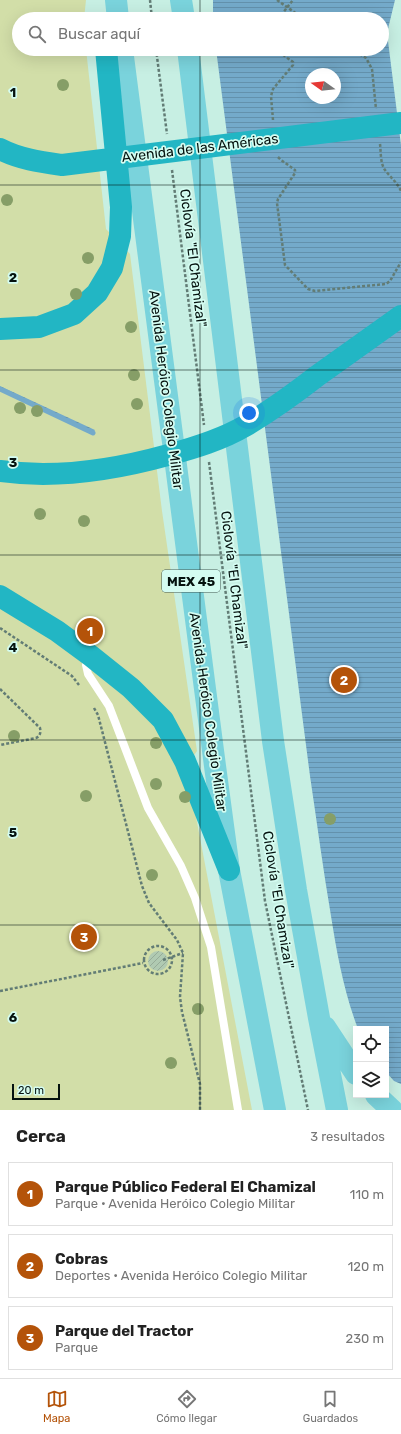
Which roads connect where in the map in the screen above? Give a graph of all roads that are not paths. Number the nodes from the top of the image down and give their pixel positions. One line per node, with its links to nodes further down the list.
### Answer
1 (116, 0): 4 (main road)
2 (181, 0): 5 (main road)
3 (194, 0): 6 (main road)
4 (117, 12)
5 (183, 12)
6 (193, 12)
7 (107, 56): 13 (highway)
8 (123, 56): 17 (main road, Avenida Heróico Colegio Militar / MEX 45)
9 (190, 56): 18 (main road)
10 (401, 123): 11 (highway, Avenida de las Américas)
11 (0, 149)
12 (401, 316): 14 (highway)
13 (0, 329)
14 (0, 471)
15 (0, 596): 16 (highway)
16 (91, 656): 17 (highway); 21 (lane)
17 (230, 870): 22 (main road, Avenida Heróico Colegio Militar / MEX 45)
18 (319, 1018): 19 (main road); 23 (main road)
19 (353, 1069)
20 (379, 1098): 24 (main road)
21 (238, 1110)
22 (275, 1110)
23 (338, 1110)
24 (392, 1110)

